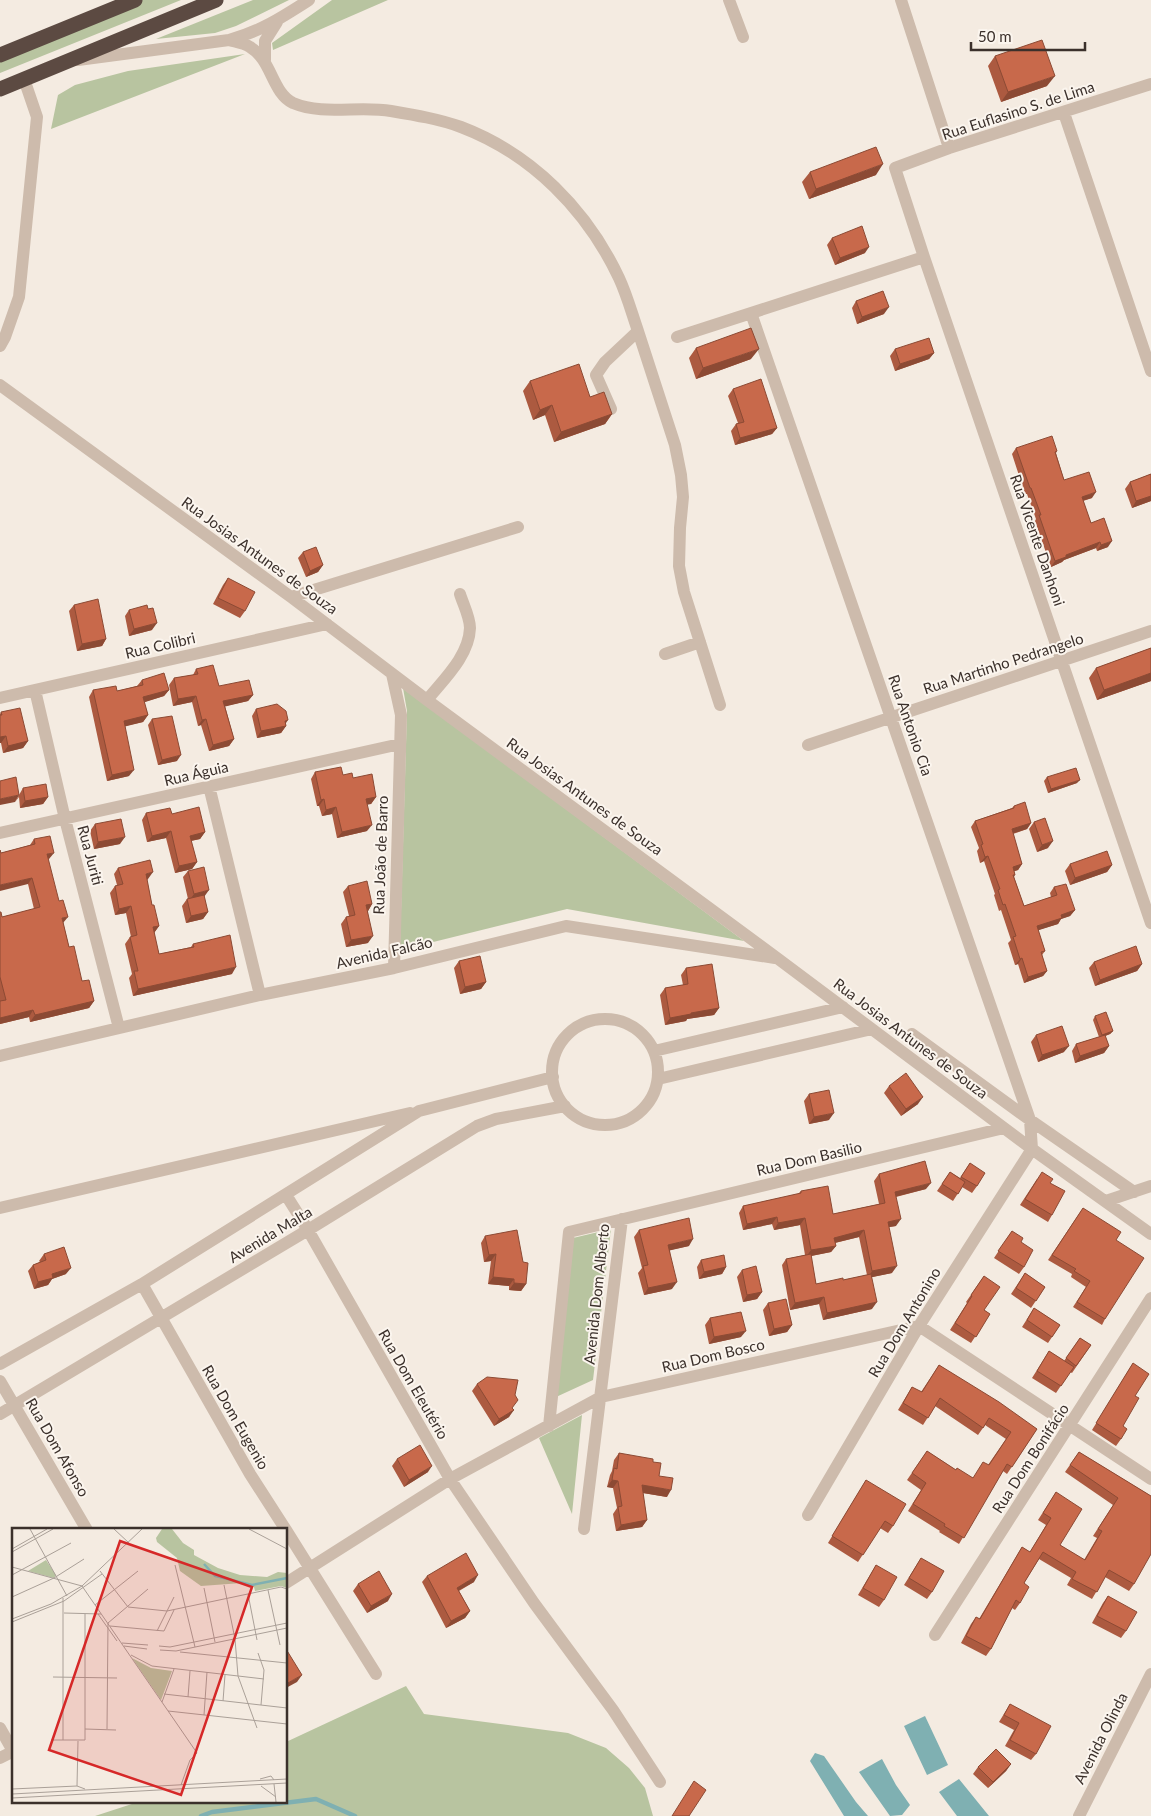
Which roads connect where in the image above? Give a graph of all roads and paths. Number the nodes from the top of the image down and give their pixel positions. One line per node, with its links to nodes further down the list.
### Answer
1 (135, 0): 9 (highway)
2 (216, 0): 11 (highway)
3 (309, 0): 6 (street)
4 (729, 0): 7 (street)
5 (901, 0): 16 (street)
6 (280, 19): 8 (street); 10 (street)
7 (743, 37)
8 (229, 40): 10 (street); 11 (street)
9 (0, 55)
10 (265, 60): 20 (street)
11 (70, 62): 12 (highway)
12 (24, 80): 14 (highway); 22 (street)
13 (1151, 84): 15 (street, Rua Euflasino S. de Lima)
14 (0, 89)
15 (1064, 113): 16 (street, Rua Euflasino S. de Lima); 23 (street)
16 (949, 148): 17 (street, Rua Euflasino S. de Lima)
17 (895, 168): 18 (street, Rua Vicente Danhoni)
18 (924, 257): 19 (street); 33 (street, Rua Vicente Danhoni)
19 (752, 313): 21 (street); 39 (street, Rua Antonio Cia)
20 (638, 331): 25 (street); 31 (street)
21 (677, 337)
22 (0, 346)
23 (1151, 371)
24 (0, 385): 28 (street, Rua Josias Antunes de Souza)
25 (611, 409)
26 (518, 527): 28 (street)
27 (460, 594): 37 (street)
28 (291, 597): 29 (street, Rua Josias Antunes de Souza)
29 (327, 624): 34 (street, Rua Josias Antunes de Souza); 35 (street, Rua Colibri)
30 (1151, 631): 33 (street, Rua Martinho Pedrangelo)
31 (700, 642): 32 (street); 38 (street)
32 (665, 654)
33 (1062, 661): 39 (street, Rua Martinho Pedrangelo); 45 (street, Rua Vicente Danhoni)
34 (392, 674): 37 (street, Rua Josias Antunes de Souza); 40 (street, Rua João de Barro)
35 (34, 690): 36 (street, Rua Colibri); 43 (street, Rua Juriti)
36 (0, 698)
37 (427, 700): 46 (street, Rua Josias Antunes de Souza)
38 (720, 705)
39 (891, 718): 41 (street, Rua Martinho Pedrangelo); 59 (street, Rua Antonio Cia)
40 (400, 744): 42 (street, Rua Águia); 47 (street, Rua João de Barro)
41 (808, 745)
42 (209, 786): 43 (street, Rua Águia); 48 (street)
43 (65, 819): 44 (street, Rua Águia); 50 (street, Rua Juriti)
44 (0, 833)
45 (1151, 924)
46 (778, 958): 47 (street, Avenida Falcão); 49 (street, Rua Josias Antunes de Souza)
47 (394, 968): 48 (street, Avenida Falcão)
48 (260, 996): 50 (street, Avenida Falcão)
49 (843, 1007): 51 (street, Rua Josias Antunes de Souza); 53 (street)
50 (119, 1028): 54 (street, Avenida Falcão)
51 (872, 1029): 56 (street); 60 (street, Rua Josias Antunes de Souza)
52 (912, 1034): 59 (street)
53 (654, 1051): 55 (street); 56 (street)
54 (0, 1056)
55 (553, 1076): 57 (street); 58 (street, Avenida Malta)
56 (658, 1080): 57 (street)
57 (565, 1106): 68 (street, Avenida Malta)
58 (419, 1111): 64 (street, Avenida Malta); 66 (street)
59 (1030, 1120): 61 (street, Rua Antonio Cia); 63 (street)
60 (1004, 1128): 61 (street, Rua Josias Antunes de Souza); 67 (street, Rua Dom Basilio)
61 (1032, 1149): 65 (street, Rua Josias Antunes de Souza); 73 (street, Rua Dom Antonino)
62 (1151, 1186): 63 (street)
63 (1134, 1192): 65 (street)
64 (286, 1195): 68 (street, Rua Dom Eleutério); 70 (street, Avenida Malta)
65 (1106, 1201): 69 (street, Rua Josias Antunes de Souza)
66 (0, 1208)
67 (622, 1219): 76 (street, Avenida Dom Alberto); 80 (street, Avenida Dom Alberto)
68 (308, 1230): 72 (street, Avenida Malta); 81 (street, Rua Dom Eleutério)
69 (1151, 1234)
70 (142, 1284): 72 (street, Rua Dom Eugenio); 74 (street, Avenida Malta)
71 (1151, 1298): 79 (street, Rua Dom Bonifácio)
72 (162, 1318): 77 (street, Avenida Malta); 85 (street, Rua Dom Eugenio)
73 (919, 1326): 76 (street, Rua Dom Bosco); 79 (street); 83 (street, Rua Dom Antonino)
74 (0, 1364)
75 (0, 1381): 77 (street, Rua Dom Afonso)
76 (601, 1397): 80 (street, Rua Dom Bosco); 86 (street, Avenida Dom Alberto)
77 (15, 1406): 78 (street, Avenida Malta); 84 (street, Rua Dom Afonso)
78 (0, 1414)
79 (1070, 1425): 82 (street); 90 (street, Rua Dom Bonifácio)
80 (549, 1426): 81 (street, Rua Dom Bosco)
81 (450, 1479): 88 (street, Rua Dom Bosco); 97 (street, Rua Dom Eleutério)
82 (1151, 1479)
83 (808, 1515)
84 (86, 1528)
85 (285, 1528)
86 (584, 1529)
87 (288, 1533): 88 (street, Rua Dom Eugenio)
88 (310, 1568): 89 (street, Rua Dom Bosco); 91 (street, Rua Dom Eugenio)
89 (288, 1582)
90 (935, 1636)
91 (376, 1674)
92 (1151, 1674): 98 (street, Avenida Olinda)
93 (0, 1728): 94 (street)
94 (12, 1748)
95 (12, 1752): 96 (street)
96 (0, 1758)
97 (660, 1782)
98 (1078, 1816)

